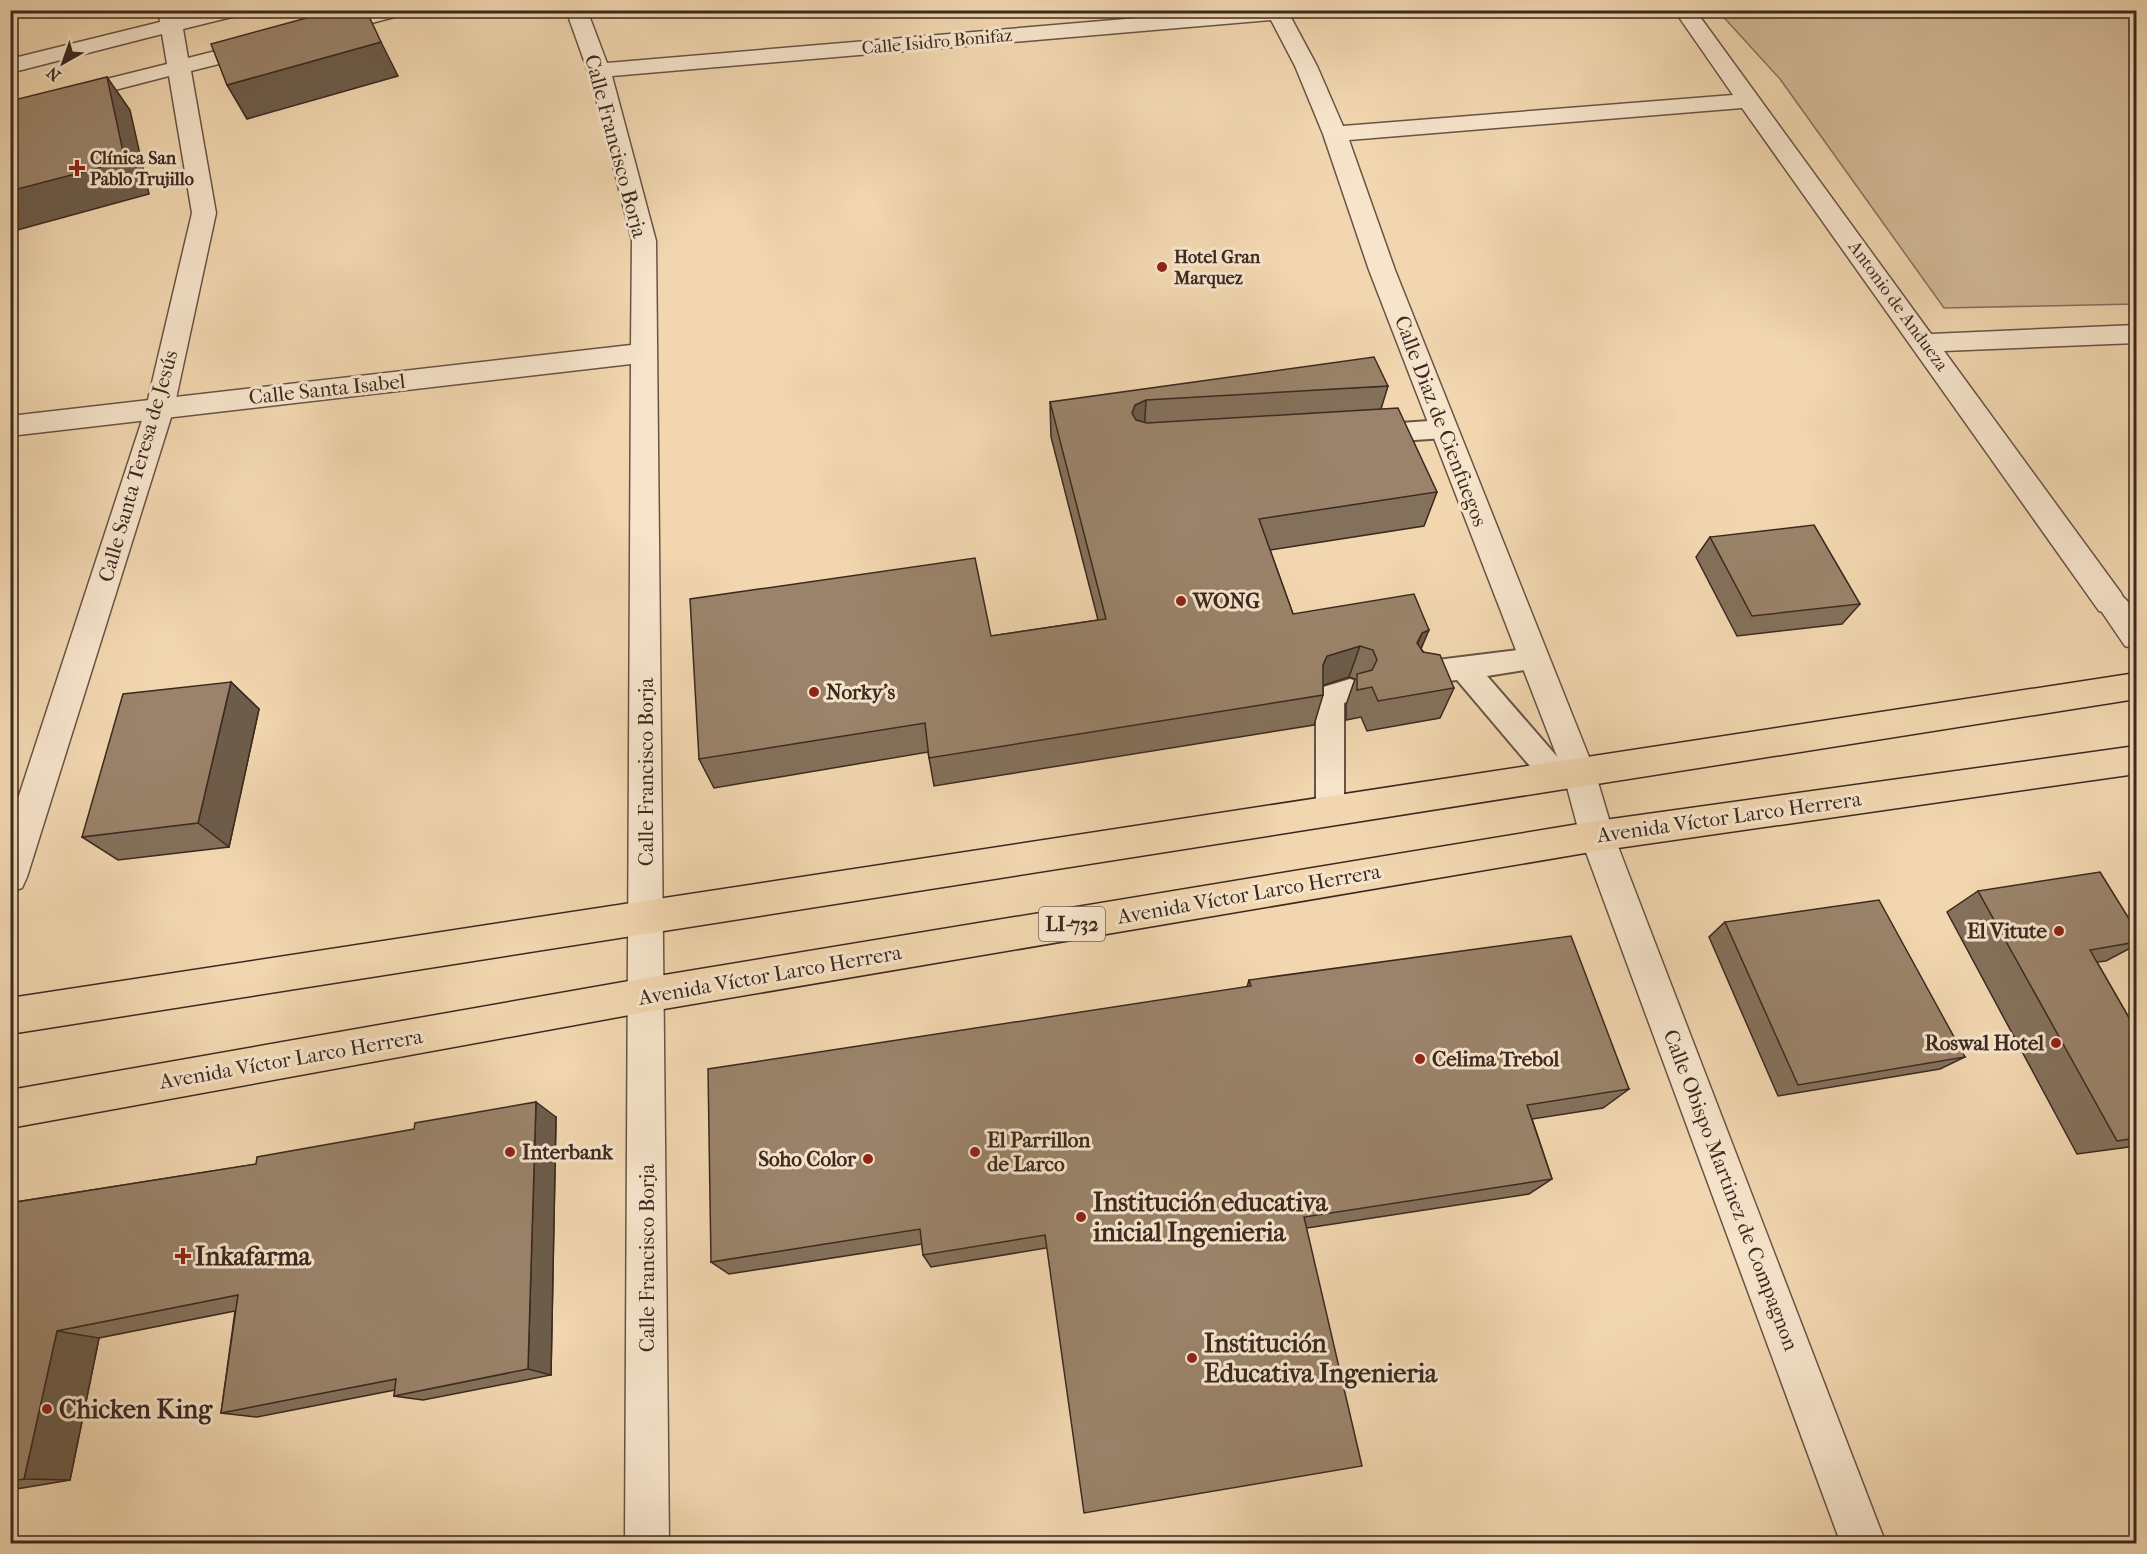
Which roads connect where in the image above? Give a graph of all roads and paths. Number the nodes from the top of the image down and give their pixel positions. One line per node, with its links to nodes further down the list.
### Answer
1 (232, 10): 6 (street)
2 (394, 10): 7 (street)
3 (576, 10): 11 (street, Calle Francisco Borja)
4 (1684, 10): 12 (street, Antonio de Andueza)
5 (1277, 12): 11 (street, Calle Isidro Bonifaz); 14 (street, Calle Diaz de Cienfuegos)
6 (170, 18): 9 (street); 10 (street, Calle Santa Teresa de Jesús)
7 (304, 35)
8 (281, 41): 10 (street)
9 (10, 66)
10 (179, 68): 13 (street); 18 (street, Calle Santa Teresa de Jesús)
11 (597, 71): 17 (street, Calle Francisco Borja)
12 (1751, 100): 14 (street); 16 (street, Antonio de Andueza)
13 (10, 110)
14 (1335, 134): 20 (street, Calle Diaz de Cienfuegos)
15 (2136, 334): 16 (street)
16 (1924, 343): 22 (street, Antonio de Andueza)
17 (644, 353): 18 (street, Calle Santa Isabel); 33 (street, Calle Francisco Borja)
18 (160, 408): 19 (street, Calle Santa Isabel); 32 (street, Calle Santa Teresa de Jesús)
19 (10, 426)
20 (1444, 429): 21 (lane); 23 (street, Calle Diaz de Cienfuegos)
21 (1348, 435)
22 (2136, 637)
23 (1534, 659): 24 (lane); 29 (street, Calle Diaz de Cienfuegos)
24 (1463, 668): 25 (lane); 29 (lane)
25 (1421, 673)
26 (2136, 686): 29 (main road)
27 (1350, 690): 30 (lane)
28 (2136, 760): 31 (main road, Avenida Víctor Larco Herrera / LI-732)
29 (1568, 774): 30 (main road); 31 (street, Calle Diaz de Cienfuegos)
30 (1330, 811): 33 (main road)
31 (1597, 836): 34 (main road, Avenida Víctor Larco Herrera / LI-732); 38 (street, Calle Obispo Martinez de Compagnon)
32 (10, 877)
33 (646, 916): 34 (street, Calle Francisco Borja); 35 (main road)
34 (646, 995): 36 (main road, Avenida Víctor Larco Herrera / LI-732); 37 (street, Calle Francisco Borja)
35 (10, 1016)
36 (10, 1109)
37 (646, 1544)
38 (1864, 1544)

